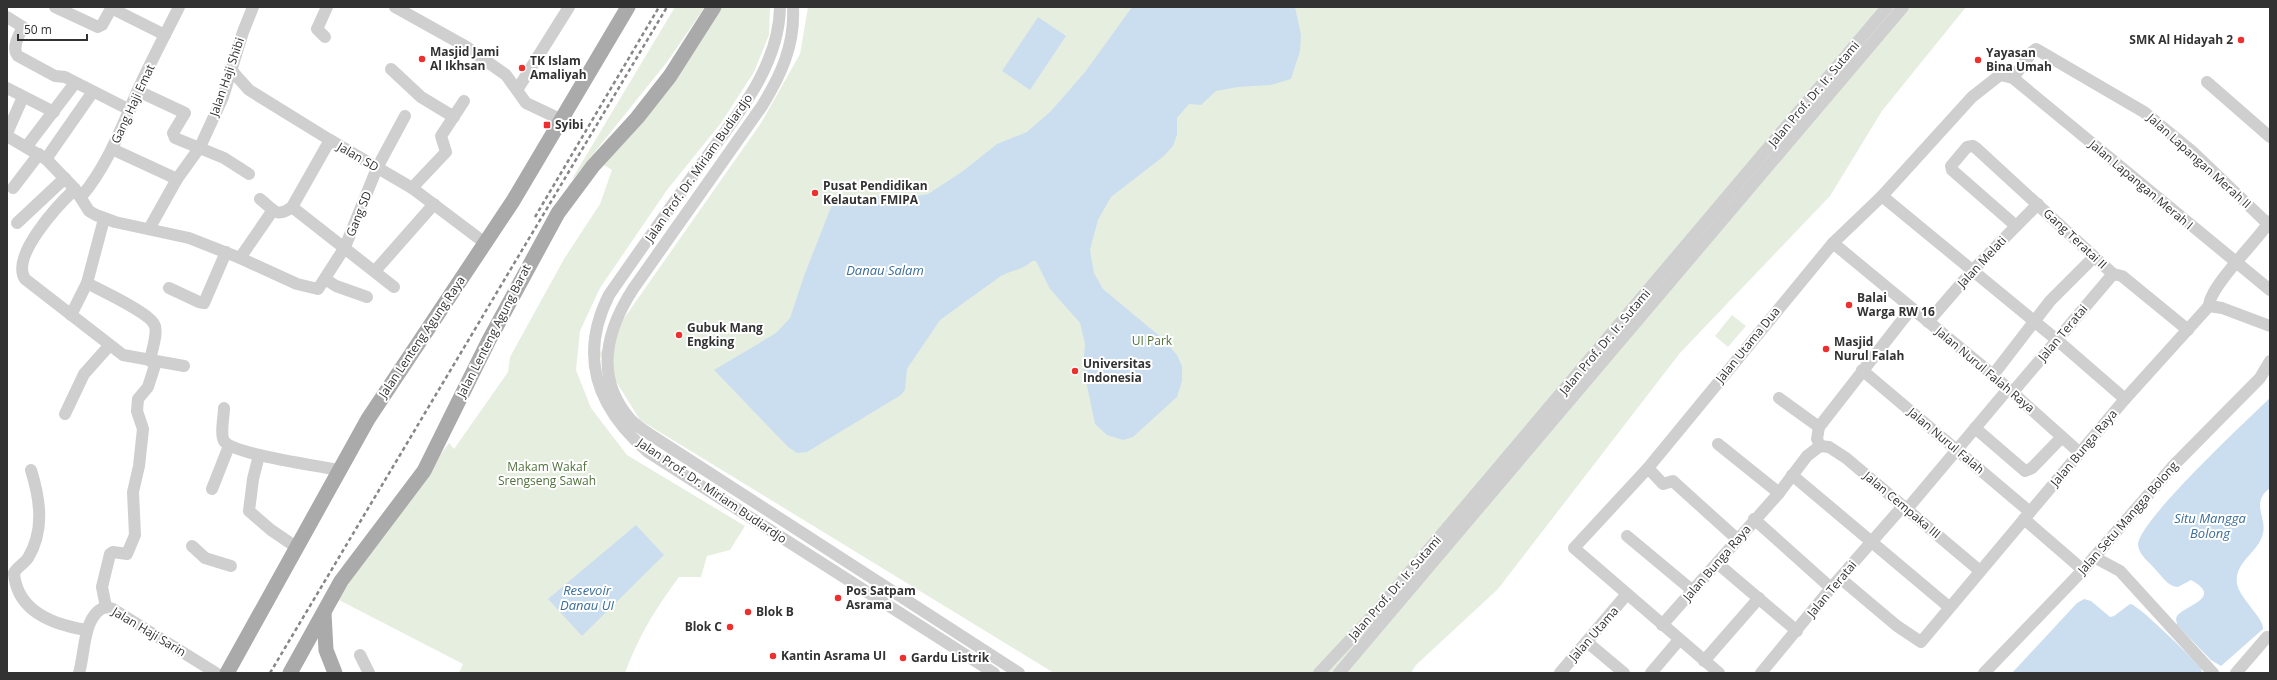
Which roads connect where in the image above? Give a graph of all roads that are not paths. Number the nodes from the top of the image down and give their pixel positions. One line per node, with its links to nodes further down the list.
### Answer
1 (56, 7): 2 (street)
2 (112, 7): 15 (street)
3 (179, 7): 15 (street, Gang Haji Emat)
4 (253, 7): 18 (street, Jalan Haji Shibi)
5 (327, 7): 16 (street)
6 (397, 7): 25 (street)
7 (569, 7): 25 (street)
8 (628, 7): 34 (main road, Jalan Lenteng Agung Raya)
9 (714, 7): 133 (main road, Jalan Lenteng Agung Barat)
10 (780, 7): 19 (street, Jalan Prof. Dr. Miriam Budiardjo)
11 (793, 7): 21 (street, Jalan Prof. Dr. Miriam Budiardjo)
12 (1886, 7): 150 (street, Jalan Prof. Dr. Ir. Sutami)
13 (1903, 7): 151 (street, Jalan Prof. Dr. Ir. Sutami)
14 (7, 16): 23 (street)
15 (165, 35): 26 (street, Gang Haji Emat)
16 (325, 37)
17 (391, 69): 33 (street)
18 (232, 71): 38 (street, Jalan SD); 40 (street, Jalan Haji Shibi)
19 (762, 74): 21 (street); 112 (street, Jalan Prof. Dr. Miriam Budiardjo)
20 (2014, 78): 50 (street, Jalan Utama Dua); 57 (street, Jalan Lapangan Merah II); 67 (street, Jalan Lapangan Merah I)
21 (778, 81): 110 (street, Jalan Prof. Dr. Miriam Budiardjo)
22 (2207, 82): 37 (street)
23 (75, 83): 27 (street); 31 (street)
24 (7, 88): 28 (street)
25 (517, 90): 34 (street)
26 (138, 91): 30 (street, Gang Haji Emat); 40 (street)
27 (92, 93): 30 (street); 42 (street)
28 (23, 97): 31 (street); 35 (street)
29 (464, 101): 33 (street)
30 (130, 110): 41 (street, Gang Haji Emat)
31 (54, 112): 39 (street)
32 (405, 116): 43 (street, Gang SD)
33 (454, 117): 48 (street)
34 (562, 120): 61 (main road, Jalan Lenteng Agung Raya)
35 (7, 133)
36 (7, 136): 39 (street)
37 (2270, 137)
38 (330, 140): 43 (street, Jalan SD); 54 (street)
39 (27, 146): 42 (street)
40 (200, 147): 44 (street); 46 (street, Jalan Haji Shibi)
41 (112, 149): 46 (street); 49 (street, Gang Haji Emat)
42 (43, 157): 45 (street); 47 (street)
43 (378, 168): 48 (street, Jalan SD); 63 (street, Gang SD)
44 (249, 174)
45 (65, 178): 49 (street); 58 (street)
46 (177, 179): 60 (street, Jalan Haji Shibi)
47 (13, 188)
48 (412, 188): 52 (street, Jalan SD)
49 (78, 193): 56 (street); 79 (street, Gang Haji Emat)
50 (1882, 196): 62 (street, Jalan Utama Dua); 69 (street)
51 (260, 199): 55 (street)
52 (434, 204): 61 (street, Jalan SD); 68 (street)
53 (2038, 204): 59 (street, Jalan Melati); 59 (street, Gang Teratai II); 65 (street, Gang Teratai II)
54 (292, 207): 55 (street); 63 (street, Gang SD)
55 (273, 210): 66 (street)
56 (104, 219): 60 (street); 72 (street)
57 (2269, 223): 67 (street, Jalan Bunga Raya)
58 (17, 224)
59 (2016, 226): 69 (street, Jalan Melati)
60 (150, 229): 64 (street)
61 (485, 243): 107 (main road, Jalan Lenteng Agung Raya)
62 (1833, 243): 78 (street, Jalan Nurul Falah Raya); 105 (street, Jalan Utama Dua)
63 (345, 247): 68 (street, Gang SD); 71 (street, Gang SD)
64 (226, 252): 66 (street, Gang SD); 74 (street)
65 (2094, 257): 70 (street, Gang Teratai II); 81 (street)
66 (240, 258): 71 (street, Gang SD)
67 (2236, 263): 75 (street, Jalan Lapangan Merah I); 77 (street, Jalan Bunga Raya)
68 (375, 271): 73 (street, Gang SD)
69 (1972, 271): 80 (street, Jalan Melati); 81 (street)
70 (2113, 274): 83 (street, Gang Teratai II); 84 (street, Jalan Teratai)
71 (326, 279): 76 (street)
72 (87, 283): 79 (street); 86 (street)
73 (394, 287)
74 (169, 288)
75 (2270, 290)
76 (367, 297)
77 (2209, 306): 82 (street); 83 (street, Jalan Bunga Raya)
78 (1912, 309): 80 (street, Jalan Nurul Falah Raya); 89 (street)
79 (71, 315): 85 (street, Gang Haji Emat)
80 (1928, 322): 90 (street, Jalan Nurul Falah Raya)
81 (2035, 322): 84 (street); 90 (street)
82 (2270, 326)
83 (2188, 330): 93 (street, Jalan Bunga Raya)
84 (2057, 340): 91 (street, Jalan Teratai); 93 (street)
85 (109, 346): 86 (street, Gang Haji Emat); 95 (street)
86 (153, 361): 88 (street, Gang Haji Emat); 131 (street)
87 (2270, 361): 121 (street, Jalan Setu Mangga Bolong)
88 (184, 366)
89 (1862, 370): 96 (street); 102 (street, Jalan Nurul Falah)
90 (1993, 375): 91 (street, Jalan Nurul Falah Raya)
91 (2010, 391): 97 (street, Jalan Teratai); 98 (street, Jalan Nurul Falah Raya)
92 (1779, 398): 96 (street)
93 (2125, 399): 103 (street, Jalan Bunga Raya)
94 (224, 408): 100 (street)
95 (65, 414)
96 (1819, 428): 101 (street)
97 (1975, 428): 98 (street); 102 (street, Jalan Teratai)
98 (2062, 437): 103 (street, Jalan Nurul Falah Raya)
99 (1718, 444): 111 (street)
100 (229, 446): 104 (street); 109 (street)
101 (1820, 446): 108 (street, Jalan Bunga Raya); 113 (street, Jalan Cempaka III)
102 (1957, 449): 113 (street, Jalan Teratai); 114 (street, Jalan Nurul Falah)
103 (2080, 453): 114 (street, Jalan Bunga Raya)
104 (259, 455): 107 (street); 120 (street)
105 (1648, 468): 117 (street); 129 (street, Jalan Utama Dua)
106 (31, 470): 135 (street)
107 (339, 470): 120 (main road, Jalan Lenteng Agung Raya)
108 (1792, 475): 111 (street, Jalan Bunga Raya); 118 (street)
109 (212, 489)
110 (734, 490): 112 (street); 149 (street, Jalan Prof. Dr. Miriam Budiardjo)
111 (1779, 493): 115 (street, Jalan Bunga Raya)
112 (726, 502): 148 (street, Jalan Prof. Dr. Miriam Budiardjo)
113 (1905, 508): 118 (street, Jalan Teratai); 125 (street, Jalan Cempaka III)
114 (2027, 515): 124 (street, Jalan Nurul Falah); 125 (street, Jalan Bunga Raya)
115 (1754, 519): 117 (street, Jalan Bunga Raya); 127 (street)
116 (1627, 536): 128 (street)
117 (1737, 539): 122 (street, Jalan Bunga Raya)
118 (1872, 540): 126 (street, Jalan Teratai); 132 (street)
119 (192, 546): 123 (street)
120 (296, 547): 144 (main road, Jalan Lenteng Agung Raya)
121 (2094, 557): 124 (street, Jalan Setu Mangga Bolong); 158 (street)
122 (1717, 563): 128 (street, Jalan Bunga Raya); 130 (street)
123 (231, 566)
124 (2083, 570): 157 (street, Jalan Setu Mangga Bolong)
125 (1980, 571): 132 (street, Jalan Bunga Raya)
126 (1840, 578): 127 (street, Jalan Teratai); 132 (street, Jalan Bunga Raya)
127 (1831, 588): 136 (street, Jalan Teratai)
128 (1693, 591): 134 (street, Jalan Bunga Raya)
129 (1627, 594): 134 (street, Jalan Utama Dua); 139 (street, Jalan Utama)
130 (1758, 598): 136 (street); 141 (street)
131 (106, 607): 135 (street, Jalan Haji Sarin); 143 (street, Jalan Haji Sarin)
132 (1949, 607)
133 (324, 610): 145 (main road); 146 (main road)
134 (1662, 625): 138 (street)
135 (87, 630): 142 (street, Jalan Haji Sarin)
136 (1797, 631): 156 (street, Jalan Teratai)
137 (2267, 637): 159 (street)
138 (1680, 640): 141 (street); 154 (street)
139 (1587, 642): 152 (street, Jalan Utama); 153 (street)
140 (360, 655): 147 (street)
141 (1704, 661): 155 (street)
142 (79, 673)
143 (216, 673)
144 (227, 673)
145 (290, 673)
146 (335, 673)
147 (369, 673)
148 (994, 673)
149 (1019, 673)
150 (1319, 673)
151 (1339, 673)
152 (1560, 673)
153 (1624, 673)
154 (1651, 673)
155 (1719, 673)
156 (1761, 673)
157 (1984, 673)
158 (2213, 673)
159 (2236, 673)

